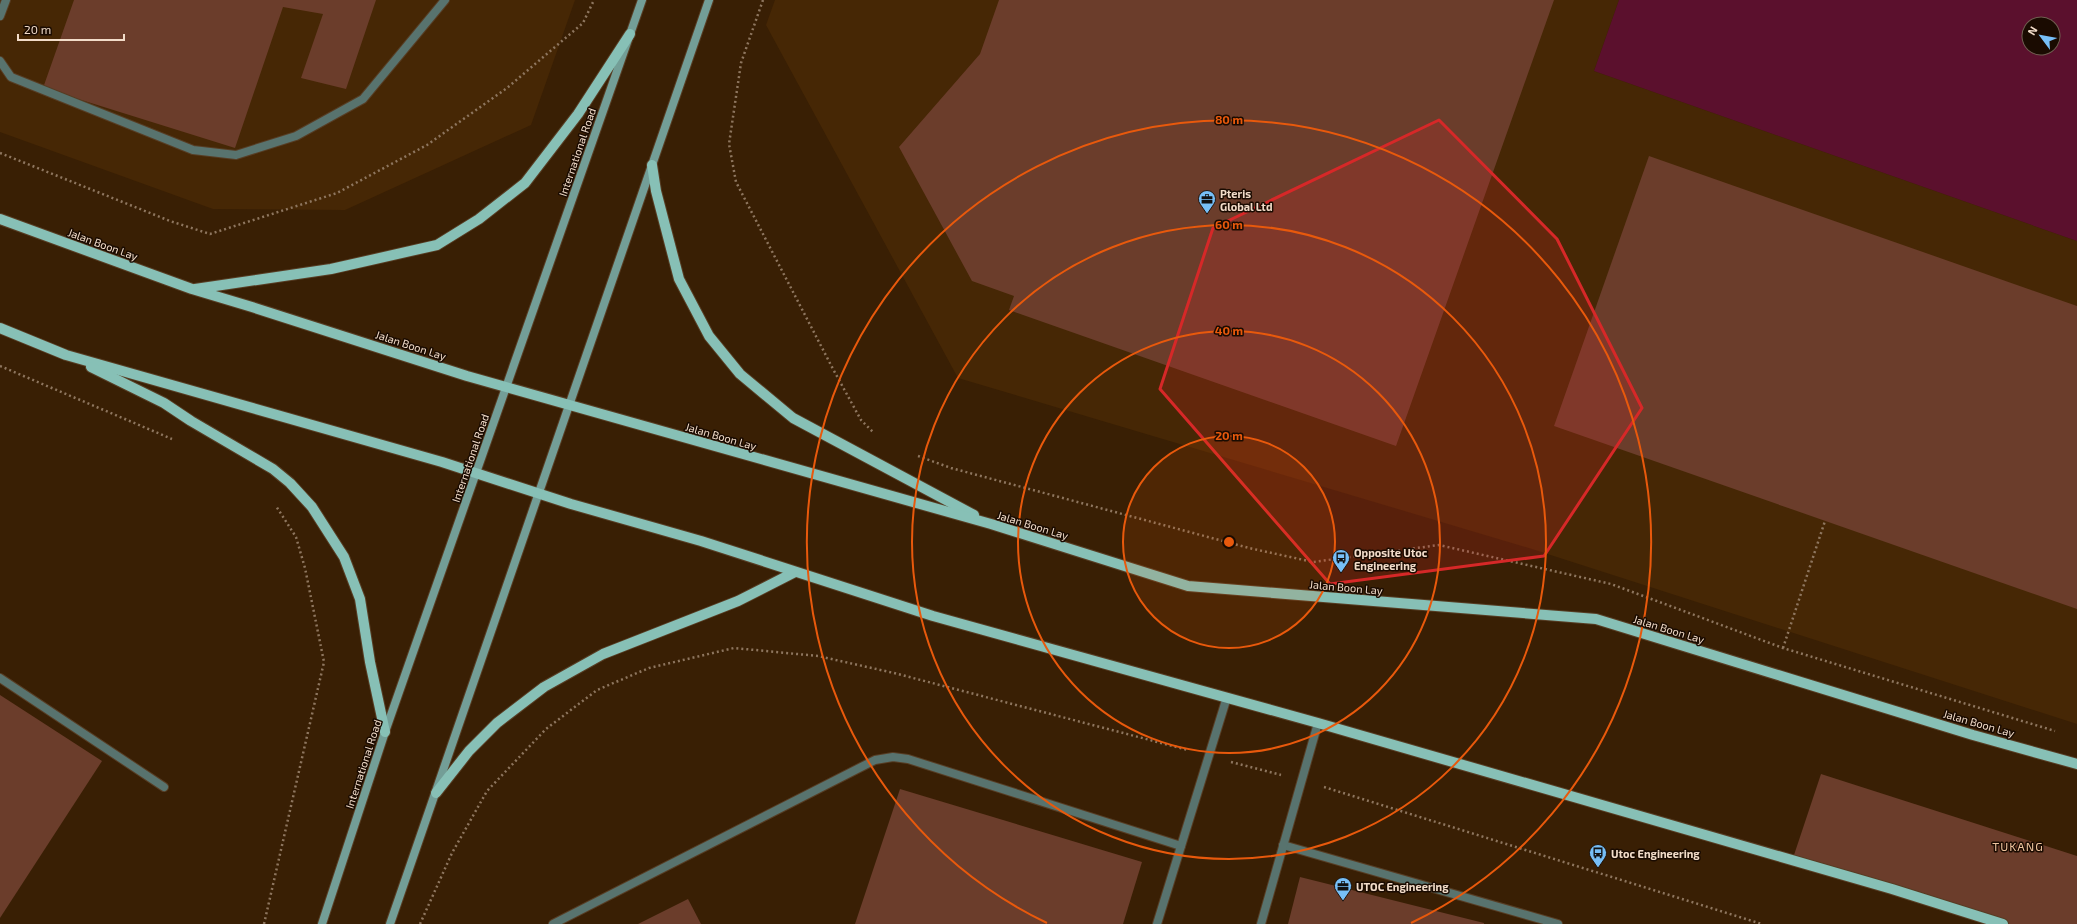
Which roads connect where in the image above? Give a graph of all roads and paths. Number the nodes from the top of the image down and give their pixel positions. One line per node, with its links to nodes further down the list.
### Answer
1 (6, 0): 7 (lane)
2 (445, 0): 9 (lane)
3 (594, 0): 10 (path)
4 (642, 0): 8 (main road, International Road)
5 (709, 0): 11 (main road)
6 (763, 0): 19 (path)
7 (0, 16)
8 (630, 34): 13 (main road); 17 (main road, International Road)
9 (0, 61)
10 (0, 153)
11 (652, 165): 18 (main road); 26 (main road)
12 (0, 219): 13 (main road, Jalan Boon Lay)
13 (192, 289): 17 (main road, Jalan Boon Lay)
14 (0, 328): 15 (main road)
15 (66, 355): 22 (main road); 32 (main road)
16 (0, 366): 20 (path)
17 (506, 387): 18 (main road, Jalan Boon Lay); 22 (main road, International Road)
18 (569, 405): 23 (main road); 26 (main road, Jalan Boon Lay)
19 (876, 434)
20 (178, 442)
21 (915, 455): 28 (path)
22 (476, 473): 23 (main road); 32 (main road, International Road)
23 (538, 494): 27 (main road); 38 (main road)
24 (275, 504): 41 (path)
25 (1826, 521): 28 (path)
26 (991, 524): 35 (main road, Jalan Boon Lay)
27 (795, 572): 30 (main road); 38 (main road)
28 (1783, 648): 33 (path)
29 (0, 678): 37 (lane)
30 (1227, 697): 31 (main road); 34 (lane)
31 (1318, 723): 36 (lane); 50 (main road)
32 (385, 732): 42 (main road, International Road)
33 (2062, 733)
34 (1207, 756): 36 (path); 40 (lane); 44 (path)
35 (2077, 764)
36 (1302, 780): 39 (lane); 49 (path)
37 (164, 787)
38 (436, 793): 43 (main road)
39 (1283, 845): 47 (lane); 48 (lane)
40 (1181, 846): 45 (lane); 46 (lane)
41 (264, 924)
42 (322, 924)
43 (390, 924)
44 (420, 924)
45 (552, 924)
46 (1157, 924)
47 (1261, 924)
48 (1558, 924)
49 (1762, 924)
50 (2003, 924)

